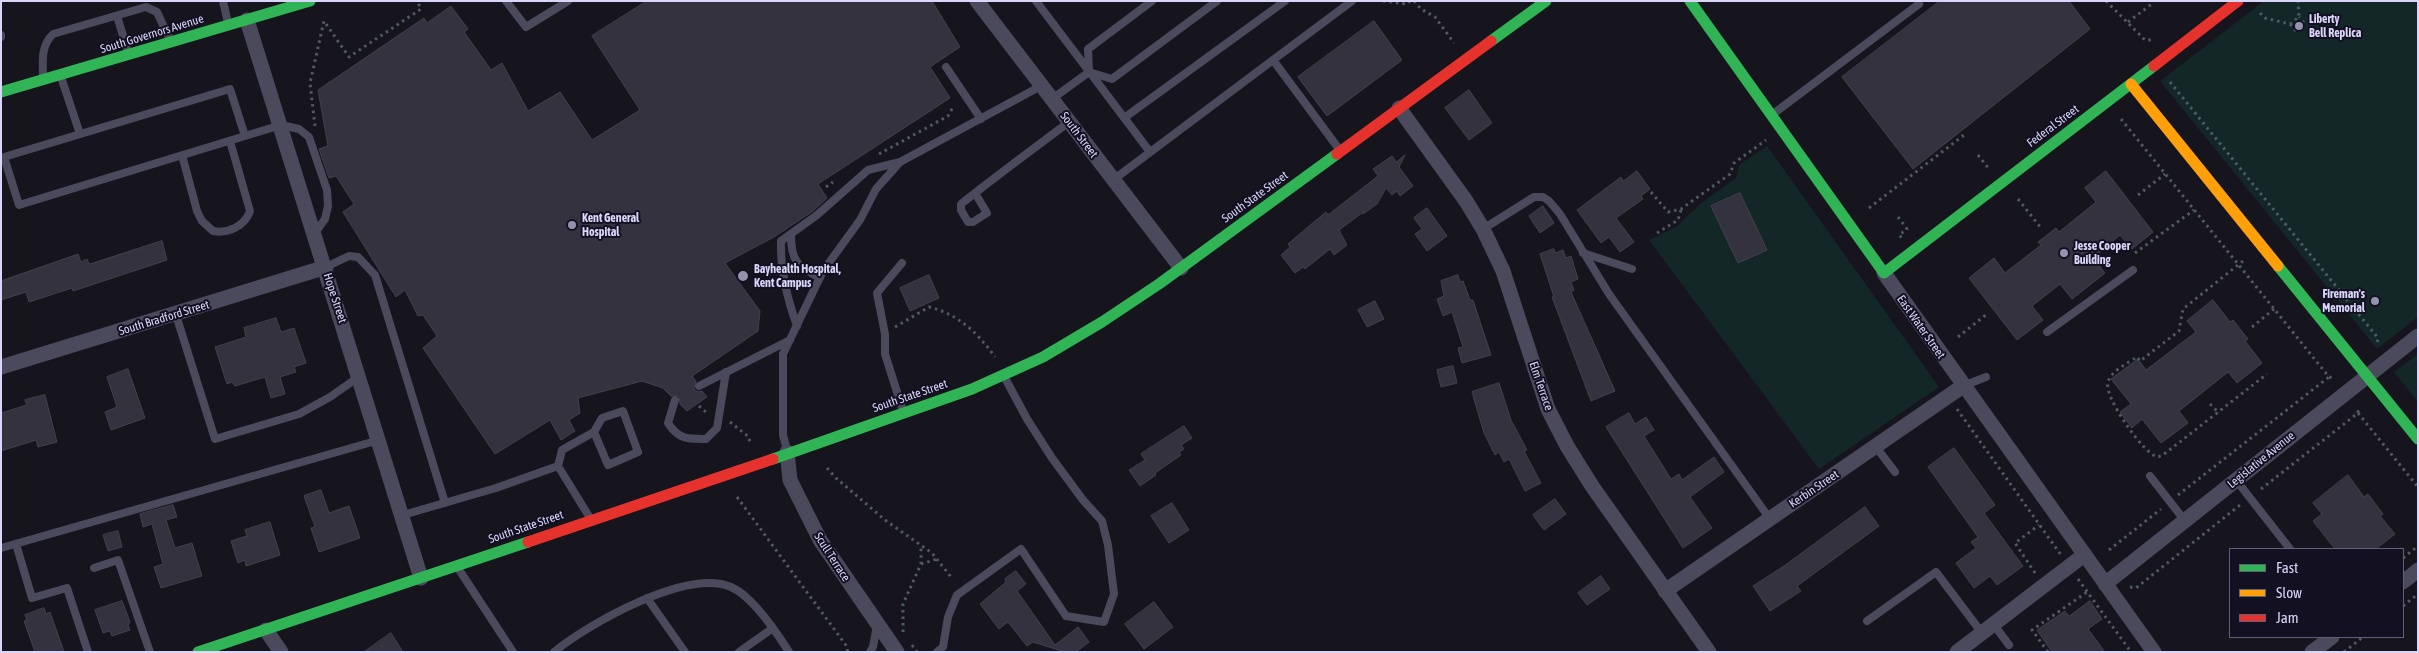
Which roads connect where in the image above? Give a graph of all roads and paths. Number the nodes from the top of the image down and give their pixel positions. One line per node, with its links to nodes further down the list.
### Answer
1 (223, 1): 28 (lane)
2 (310, 1): 25 (main road, South Governors Avenue)
3 (417, 1): 51 (path)
4 (506, 1): 5 (lane)
5 (568, 1)
6 (976, 1): 40 (street, South Street)
7 (1036, 1): 35 (lane)
8 (1152, 1): 35 (lane)
9 (1217, 1): 35 (lane)
10 (1285, 1): 47 (lane)
11 (1352, 1): 33 (lane)
12 (1383, 1): 13 (path)
13 (1410, 1)
14 (1414, 1): 31 (path)
15 (1546, 1): 44 (main road, South State Street)
16 (1690, 1): 45 (main road, East Water Street)
17 (2106, 1): 26 (path)
18 (2238, 1): 39 (main road, Federal Street)
19 (2298, 1): 24 (path)
20 (2153, 3): 26 (path)
21 (1919, 4): 45 (lane)
22 (2260, 13): 27 (path)
23 (117, 16): 30 (lane); 32 (lane); 37 (lane)
24 (2299, 17): 27 (path); 27 (path)
25 (248, 20): 28 (main road, South Governors Avenue); 50 (street, Hope Street)
26 (2128, 22): 29 (path)
27 (2290, 24)
28 (228, 26): 30 (main road, South Governors Avenue)
29 (2161, 35)
30 (171, 42): 32 (main road, South Governors Avenue)
31 (1458, 47)
32 (129, 55): 36 (main road, South Governors Avenue)
33 (1273, 60): 57 (lane); 58 (lane)
34 (946, 67): 46 (lane)
35 (1089, 72): 42 (lane); 47 (lane)
36 (60, 75): 37 (main road, South Governors Avenue); 52 (lane)
37 (43, 80): 41 (main road, South Governors Avenue)
38 (2170, 82): 103 (path)
39 (2131, 84): 91 (main road, Federal Street); 110 (main road)
40 (1042, 86): 42 (street, South Street); 46 (lane)
41 (1, 92)
42 (1052, 100): 49 (street, South Street)
43 (953, 107): 61 (path)
44 (1399, 108): 57 (main road, South State Street); 77 (street, Elm Terrace)
45 (1771, 115): 91 (main road, East Water Street)
46 (981, 118): 62 (lane)
47 (1124, 118): 58 (lane)
48 (2121, 120): 64 (path)
49 (1069, 122): 65 (street, South Street); 69 (lane)
50 (281, 125): 53 (lane); 78 (street, Hope Street); 78 (lane)
51 (315, 129)
52 (80, 134): 53 (lane); 59 (lane)
53 (245, 136): 56 (lane)
54 (1964, 136): 72 (path)
55 (1766, 140): 73 (path)
56 (230, 141): 59 (lane); 59 (lane)
57 (1341, 151): 88 (main road, South State Street)
58 (1150, 152): 65 (lane)
59 (182, 155)
60 (1978, 155): 63 (path)
61 (875, 156)
62 (900, 162): 80 (lane); 92 (lane)
63 (1990, 169)
64 (2165, 174): 70 (path); 74 (path)
65 (1113, 180): 88 (street, South Street)
66 (834, 182): 67 (path)
67 (826, 187)
68 (1651, 192): 73 (path)
69 (974, 193)
70 (2138, 195)
71 (2018, 199): 76 (path)
72 (1869, 208)
73 (1681, 209): 79 (path)
74 (2194, 210): 83 (path); 86 (path)
75 (1898, 217): 81 (path)
76 (2041, 228)
77 (1483, 229): 82 (lane); 173 (street, Elm Terrace)
78 (315, 233): 87 (street, Hope Street)
79 (1657, 233)
80 (791, 234): 92 (lane); 96 (lane)
81 (1902, 238)
82 (1584, 253): 89 (lane); 148 (lane)
83 (2135, 253)
84 (2243, 261): 86 (path)
85 (902, 263): 122 (lane)
86 (2238, 265): 93 (path); 121 (path)
87 (326, 267): 94 (street, South Bradford Street); 108 (street, Hope Street); 144 (lane)
88 (1181, 268): 109 (main road, South State Street)
89 (1632, 269)
90 (2133, 270): 99 (lane)
91 (1884, 273): 115 (street, East Water Street)
92 (820, 278): 96 (lane)
93 (2274, 309): 97 (path); 112 (path)
94 (176, 314): 105 (street, South Bradford Street); 108 (lane)
95 (1987, 314): 101 (path)
96 (797, 326): 102 (lane)
97 (2252, 327)
98 (894, 328): 104 (path)
99 (2048, 332)
100 (2418, 336): 110 (street, Legislative Avenue)
101 (1958, 337)
102 (790, 340): 106 (lane); 135 (lane)
103 (2377, 344)
104 (995, 357)
105 (1, 367)
106 (726, 372): 114 (lane); 116 (lane)
107 (2267, 374): 121 (path)
108 (360, 376): 131 (street, Hope Street)
109 (1004, 376): 122 (main road, South State Street); 199 (lane)
110 (2367, 376): 130 (main road); 140 (street, Legislative Avenue)
111 (1986, 377): 115 (lane)
112 (2329, 377): 113 (path); 129 (path)
113 (2335, 378)
114 (699, 386)
115 (1963, 386): 134 (street, Kerbin Street); 158 (street, East Water Street)
116 (675, 400)
117 (2210, 404): 121 (path)
118 (1954, 405): 151 (path)
119 (699, 406): 124 (path)
120 (2358, 408): 123 (path)
121 (2218, 412)
122 (904, 413): 135 (main road, South State Street)
123 (2358, 413): 128 (path); 141 (path)
124 (710, 415)
125 (730, 422): 133 (path)
126 (2325, 430): 128 (path)
127 (594, 432): 127 (lane); 136 (lane)
128 (2329, 435): 142 (path)
129 (2252, 437): 132 (path); 145 (path)
130 (2418, 439)
131 (380, 440): 147 (street, Hope Street); 152 (lane)
132 (2257, 442)
133 (750, 444)
134 (1876, 447): 138 (lane); 148 (street, Kerbin Street)
135 (787, 452): 149 (main road, South State Street); 179 (street, Scull Terrace)
136 (558, 466): 144 (lane); 149 (lane)
137 (827, 468): 153 (path)
138 (1894, 472)
139 (2150, 476): 145 (lane)
140 (2236, 480): 150 (street, Legislative Avenue); 156 (lane)
141 (2418, 487)
142 (2261, 489)
143 (737, 497): 195 (path)
144 (446, 502): 147 (lane)
145 (2170, 502): 150 (lane); 157 (path)
146 (2243, 503): 172 (path)
147 (403, 515): 169 (street, Hope Street)
148 (1770, 519): 173 (street, Kerbin Street)
149 (591, 520): 163 (main road, South State Street)
150 (2185, 521): 171 (street, Legislative Avenue)
151 (2040, 525): 159 (path); 166 (path)
152 (16, 544): 155 (lane); 186 (lane)
153 (920, 546): 161 (path); 162 (path)
154 (2418, 546): 160 (path)
155 (1, 548)
156 (2289, 548)
157 (2109, 550)
158 (2084, 555): 171 (street, East Water Street); 181 (street)
159 (2063, 557)
160 (2404, 557)
161 (936, 559): 162 (path); 168 (path)
162 (921, 564): 198 (path)
163 (456, 566): 169 (main road, South State Street); 190 (lane)
164 (94, 568): 187 (lane)
165 (2418, 570): 170 (street)
166 (2037, 576)
167 (2076, 576): 174 (path)
168 (951, 577)
169 (422, 578): 182 (main road, South State Street)
170 (2404, 581)
171 (2105, 584): 204 (street, East Water Street)
172 (2130, 587)
173 (1665, 591): 200 (street, Elm Terrace)
174 (2087, 592): 202 (path); 203 (path)
175 (2418, 594): 177 (path)
176 (647, 598): 180 (lane); 191 (lane); 192 (lane)
177 (2404, 605)
178 (1867, 621): 181 (lane)
179 (877, 624): 196 (lane); 197 (street, Scull Terrace)
180 (773, 628): 193 (lane); 194 (lane)
181 (1988, 629): 185 (lane); 201 (street)
182 (266, 630): 188 (main road, South State Street); 189 (street)
183 (2331, 638): 205 (street)
184 (2362, 638): 206 (path)
185 (2009, 645)
186 (88, 652)
187 (150, 652)
188 (198, 652)
189 (281, 652)
190 (513, 652)
191 (554, 652)
192 (685, 652)
193 (739, 652)
194 (789, 652)
195 (847, 652)
196 (870, 652)
197 (897, 652)
198 (916, 652)
199 (937, 652)
200 (1709, 652)
201 (1957, 652)
202 (2048, 652)
203 (2131, 652)
204 (2154, 652)
205 (2312, 652)
206 (2344, 652)

